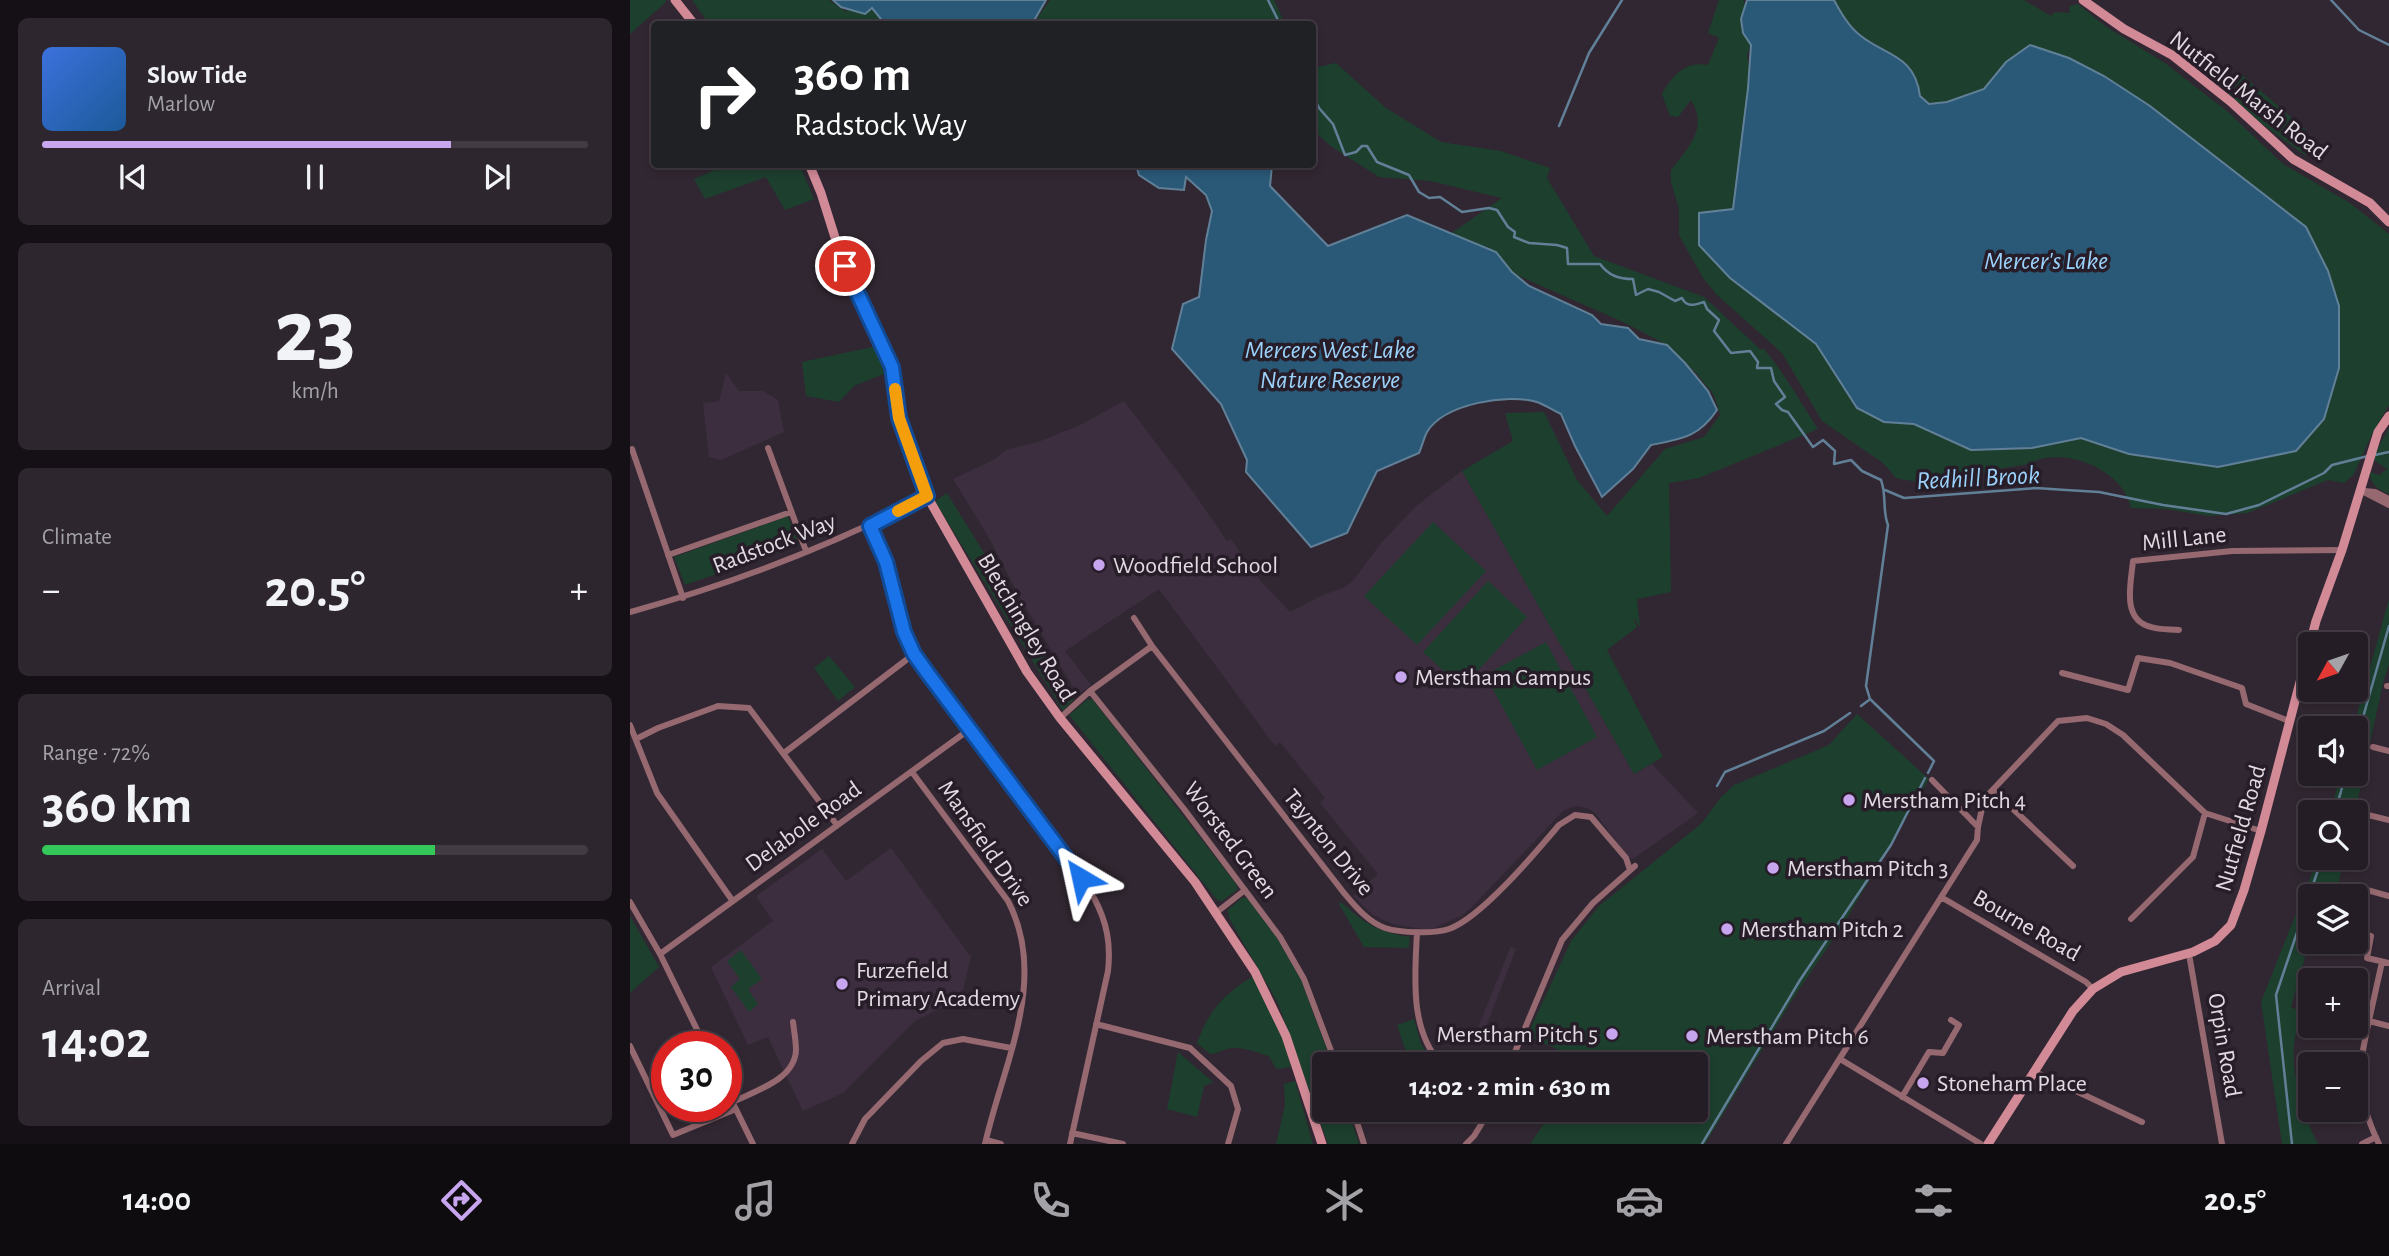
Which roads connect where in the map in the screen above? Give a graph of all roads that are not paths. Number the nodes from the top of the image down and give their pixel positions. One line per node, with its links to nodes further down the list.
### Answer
1 (675, 0): 3 (street)
2 (2083, 0): 5 (street, Nutfield Marsh Road)
3 (692, 21)
4 (811, 168): 10 (street, Bletchingley Road)
5 (2389, 222)
6 (2389, 416): 9 (street, Nutfield Road)
7 (768, 448): 13 (street)
8 (632, 449): 17 (street)
9 (2360, 490): 11 (street); 12 (street); 15 (street, Nutfield Road)
10 (927, 496): 14 (street, Radstock Way); 26 (street, Bletchingley Road)
11 (2389, 499)
12 (2389, 505)
13 (791, 512): 16 (street); 17 (street)
14 (870, 526): 16 (street, Radstock Way); 23 (street)
15 (2342, 550): 21 (street, Mill Lane); 27 (street, Nutfield Road)
16 (806, 551): 18 (street, Radstock Way)
17 (668, 555): 18 (street)
18 (683, 598): 19 (street, Radstock Way)
19 (630, 612)
20 (1134, 618): 22 (street, Taynton Drive)
21 (2179, 630)
22 (1152, 646): 25 (street); 52 (street, Taynton Drive)
23 (914, 654): 29 (street); 33 (street)
24 (2062, 673): 27 (street)
25 (1090, 691): 26 (street); 44 (street, Worsted Green)
26 (1060, 718): 50 (street, Bletchingley Road)
27 (2289, 721): 42 (street, Nutfield Road)
28 (630, 725): 30 (street)
29 (970, 729): 34 (street, Delabole Road); 63 (street)
30 (636, 740): 33 (street); 48 (street)
31 (2373, 747): 32 (street)
32 (2389, 751)
33 (784, 753): 40 (street)
34 (912, 772): 40 (street, Delabole Road); 67 (street, Mansfield Drive)
35 (1932, 780): 41 (street)
36 (1993, 790): 37 (street); 41 (street); 43 (street)
37 (2205, 813): 42 (street); 51 (street)
38 (2368, 815): 39 (street)
39 (2389, 820)
40 (837, 825): 48 (street, Delabole Road)
41 (1978, 827): 47 (street)
42 (2261, 831): 56 (street, Nutfield Road)
43 (2073, 866)
44 (1245, 890): 50 (street); 68 (street, Worsted Green)
45 (2368, 890): 46 (street)
46 (2389, 896)
47 (1941, 897): 59 (street, Bourne Road); 72 (street)
48 (732, 900): 55 (street, Delabole Road)
49 (630, 902): 55 (street)
50 (1217, 912): 93 (street, Bletchingley Road)
51 (2131, 919)
52 (1417, 932): 69 (street); 70 (street, Taynton Drive)
53 (2368, 935): 54 (street)
54 (2368, 952)
55 (660, 954): 65 (street)
56 (2189, 954): 59 (street, Nutfield Road); 99 (street, Orpin Road)
57 (2368, 954): 58 (street)
58 (2386, 962): 60 (street)
59 (2093, 989): 73 (street, Nutfield Road)
60 (2369, 1018): 64 (street); 71 (street)
61 (1951, 1020): 75 (street)
62 (793, 1021): 76 (street)
63 (1096, 1024): 84 (street); 92 (street)
64 (2389, 1026)
65 (698, 1031)
66 (630, 1046): 74 (street)
67 (1011, 1048): 86 (street, Mansfield Drive); 88 (street)
68 (1331, 1052)
69 (1434, 1052)
70 (1515, 1052)
71 (2363, 1052)
72 (1840, 1059): 75 (street); 96 (street)
73 (2033, 1071): 83 (street); 98 (street, Nutfield Road)
74 (651, 1089)
75 (1902, 1097): 97 (street)
76 (742, 1100)
77 (742, 1121): 87 (street)
78 (2368, 1121): 85 (street)
79 (667, 1122): 80 (street)
80 (699, 1122)
81 (1357, 1122): 94 (street)
82 (1483, 1122): 95 (street)
83 (2142, 1122)
84 (1072, 1133): 90 (street); 91 (street)
85 (2378, 1140): 100 (street)
86 (985, 1142): 89 (street)
87 (753, 1144)
88 (852, 1144)
89 (1001, 1144)
90 (1070, 1144)
91 (1123, 1144)
92 (1228, 1144)
93 (1322, 1144)
94 (1364, 1144)
95 (1466, 1144)
96 (1786, 1144)
97 (1981, 1144)
98 (1988, 1144)
99 (2222, 1144)
100 (2362, 1144)

